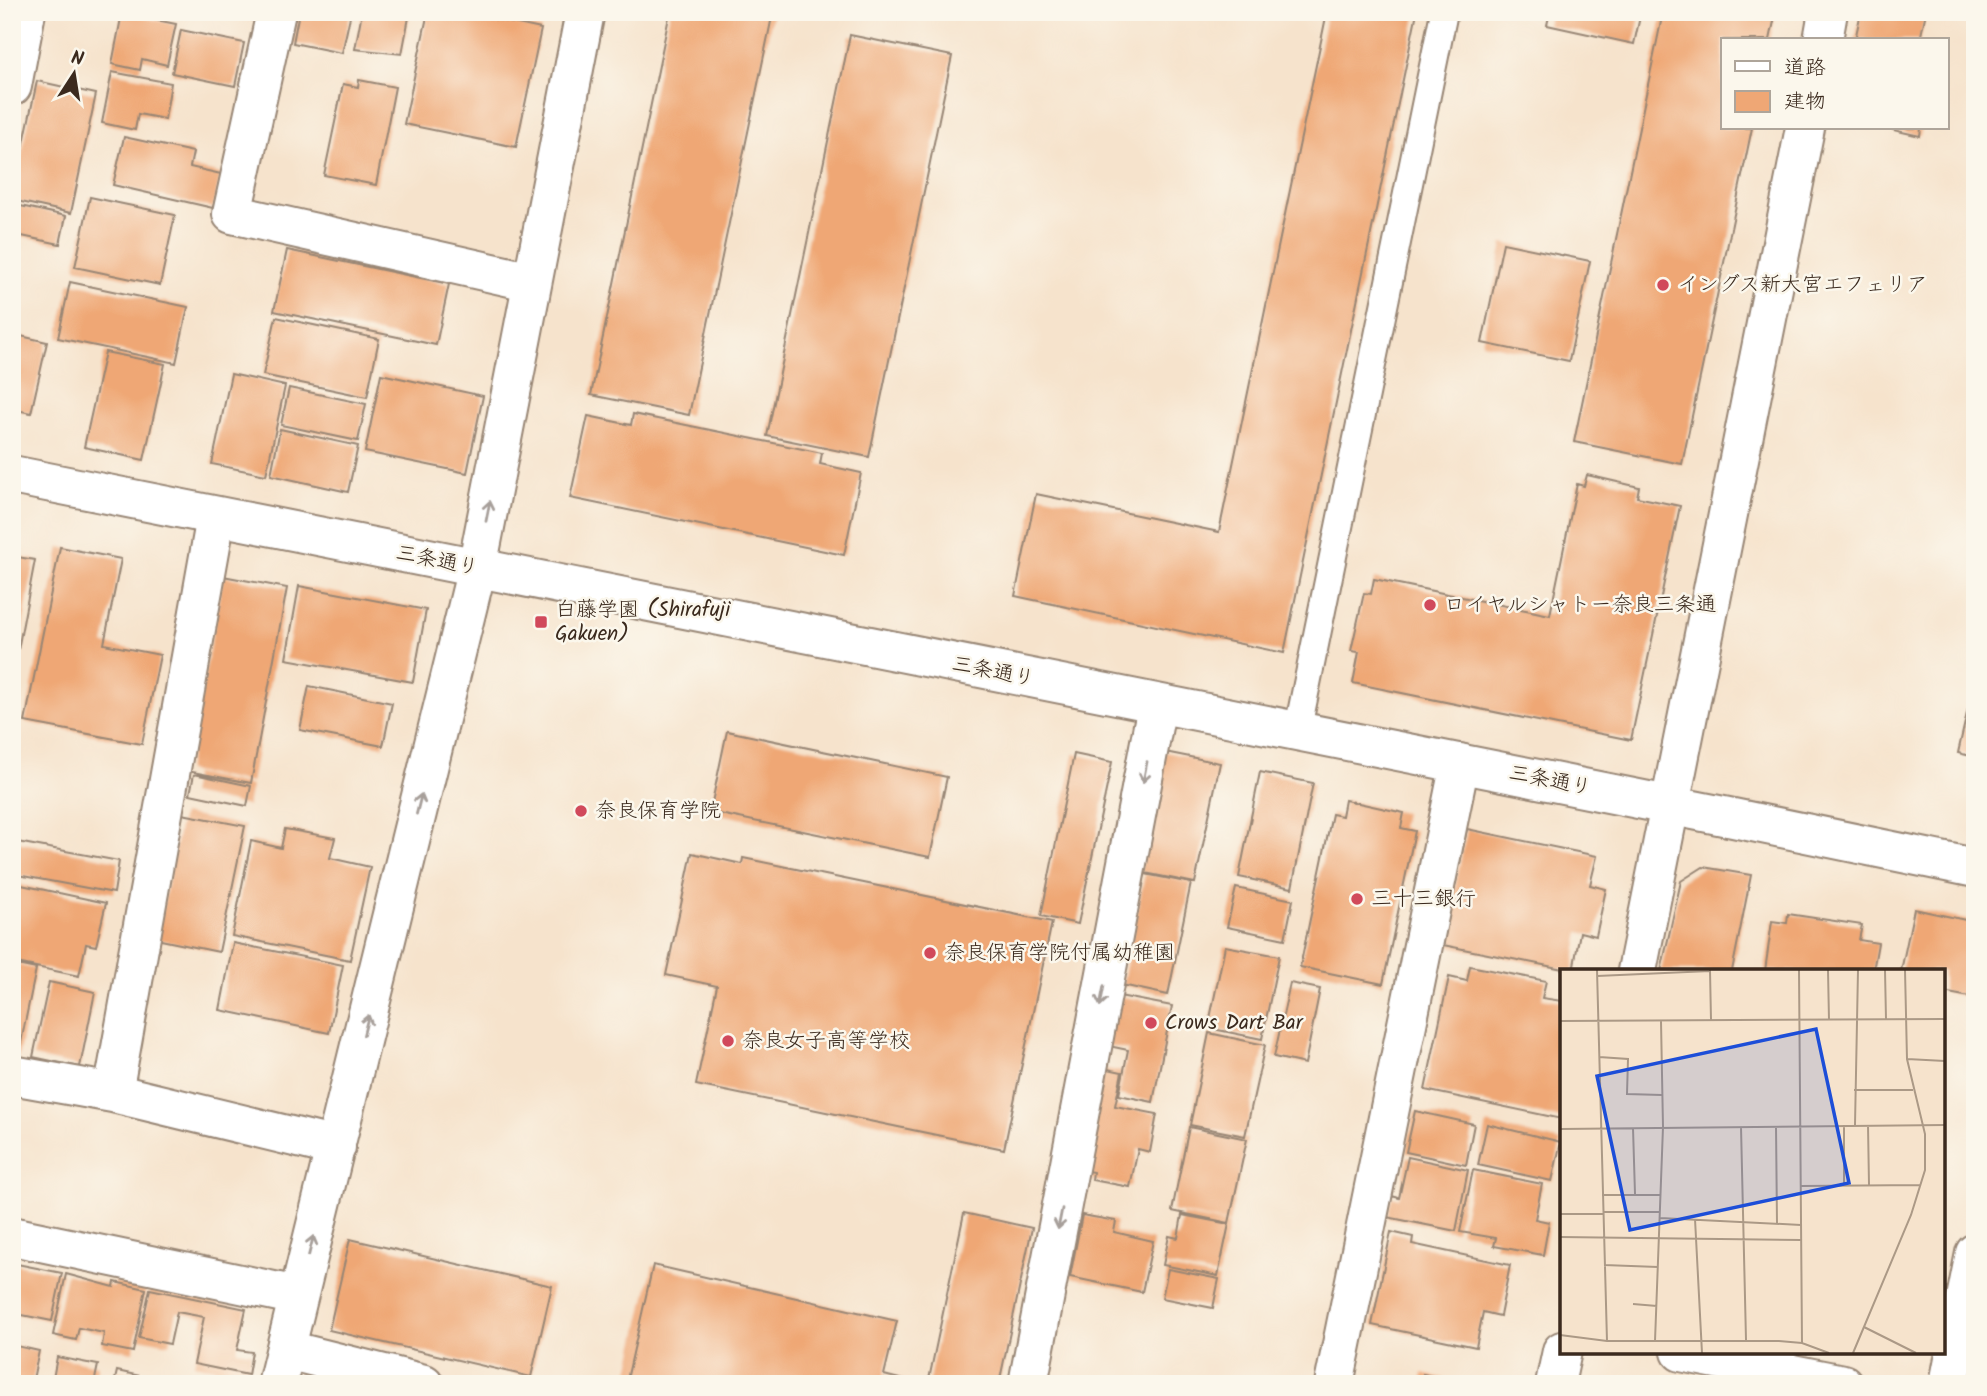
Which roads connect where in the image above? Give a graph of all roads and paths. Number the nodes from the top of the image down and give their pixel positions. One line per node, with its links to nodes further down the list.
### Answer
1 (26, 12): 7 (street)
2 (276, 12): 9 (street)
3 (585, 12): 9 (street)
4 (1444, 12): 14 (lane)
5 (1828, 12): 6 (street)
6 (1823, 38)
7 (12, 86)
8 (1805, 130): 16 (street)
9 (532, 282): 12 (street, one-way to 9)
10 (12, 475): 11 (street, 三条通り)
11 (216, 517): 12 (street, 三条通り); 20 (street)
12 (477, 568): 13 (street, 三条通り); 21 (street, one-way to 12)
13 (1157, 705): 14 (street, 三条通り); 29 (street, one-way to 29)
14 (1297, 733): 15 (street, 三条通り)
15 (1460, 764): 16 (street, 三条通り); 30 (street)
16 (1670, 804): 17 (street, 三条通り); 18 (street)
17 (1975, 868)
18 (1637, 969)
19 (12, 1075): 20 (street)
20 (113, 1093): 21 (street)
21 (336, 1147): 24 (street, one-way to 21)
22 (12, 1236): 24 (street)
23 (1975, 1253): 33 (street)
24 (298, 1296): 27 (street)
25 (1561, 1354): 31 (street)
26 (1691, 1354): 32 (street)
27 (282, 1367): 28 (street)
28 (424, 1384)
29 (1028, 1384)
30 (1335, 1384)
31 (1555, 1384)
32 (1843, 1384)
33 (1949, 1384)

